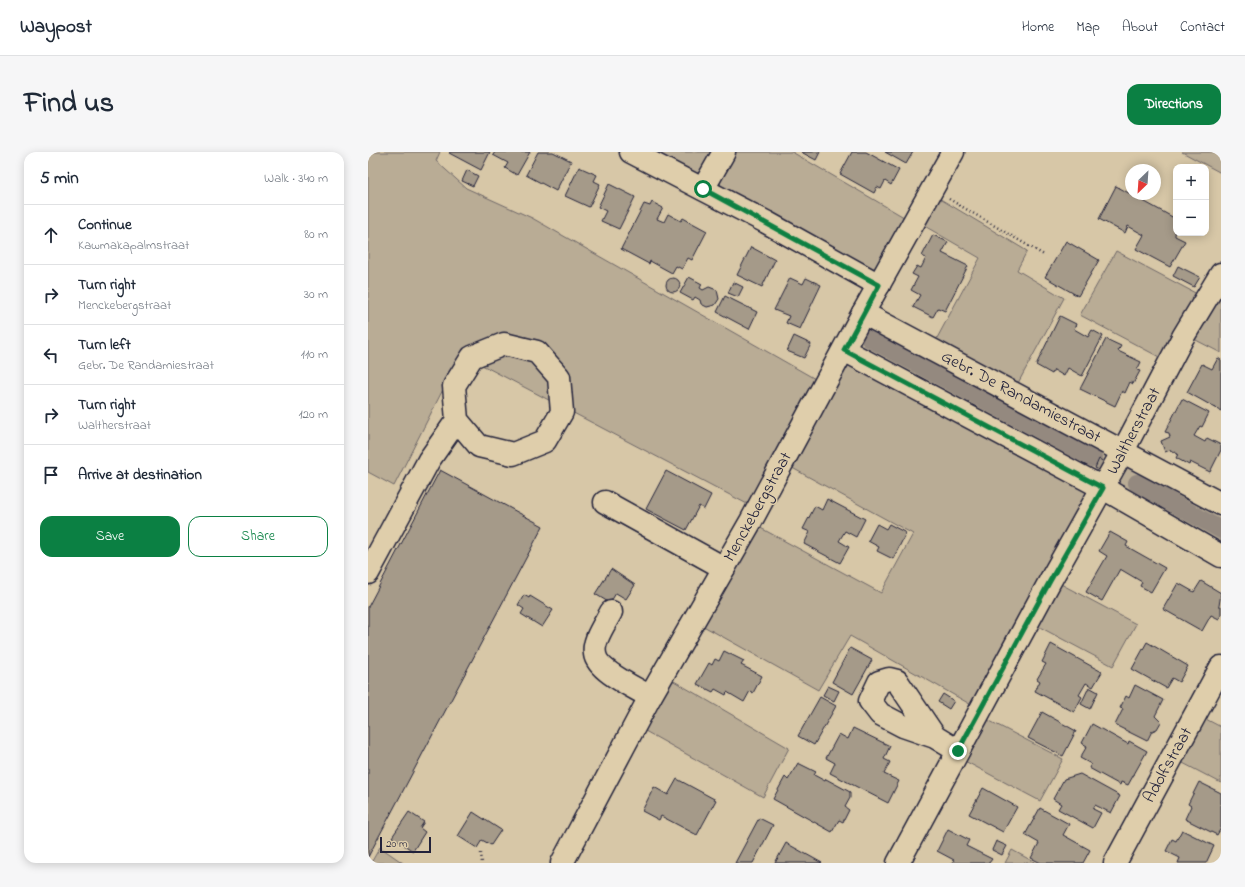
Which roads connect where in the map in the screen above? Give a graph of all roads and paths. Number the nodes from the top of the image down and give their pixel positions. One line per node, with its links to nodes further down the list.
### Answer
1 (631, 152): 4 (street)
2 (724, 152): 4 (street)
3 (953, 152): 5 (street, Menckebergstraat)
4 (703, 189): 8 (street)
5 (933, 189): 6 (path); 8 (street, Menckebergstraat)
6 (1044, 255)
7 (1221, 274): 12 (street, Waltherstraat)
8 (879, 285): 9 (street, Menckebergstraat)
9 (863, 313): 10 (street, Menckebergstraat); 12 (street, Gebr. De Randamiestraat)
10 (844, 350): 13 (street); 17 (street, Menckebergstraat)
11 (457, 420): 11 (street); 18 (street)
12 (1123, 451): 13 (street, Waltherstraat); 15 (street, Gebr. De Randamiestraat)
13 (1103, 488): 16 (street); 23 (street, Waltherstraat)
14 (605, 502): 17 (street)
15 (1221, 504)
16 (1221, 556)
17 (724, 568): 21 (street, Menckebergstraat)
18 (368, 573)
19 (611, 612): 21 (street)
20 (1221, 667): 28 (street, Adolfstraat)
21 (650, 697): 26 (street, Menckebergstraat)
22 (935, 737): 23 (street)
23 (958, 751): 27 (street, Waltherstraat)
24 (481, 853): 25 (path)
25 (482, 863)
26 (562, 863)
27 (898, 863)
28 (1114, 863)

